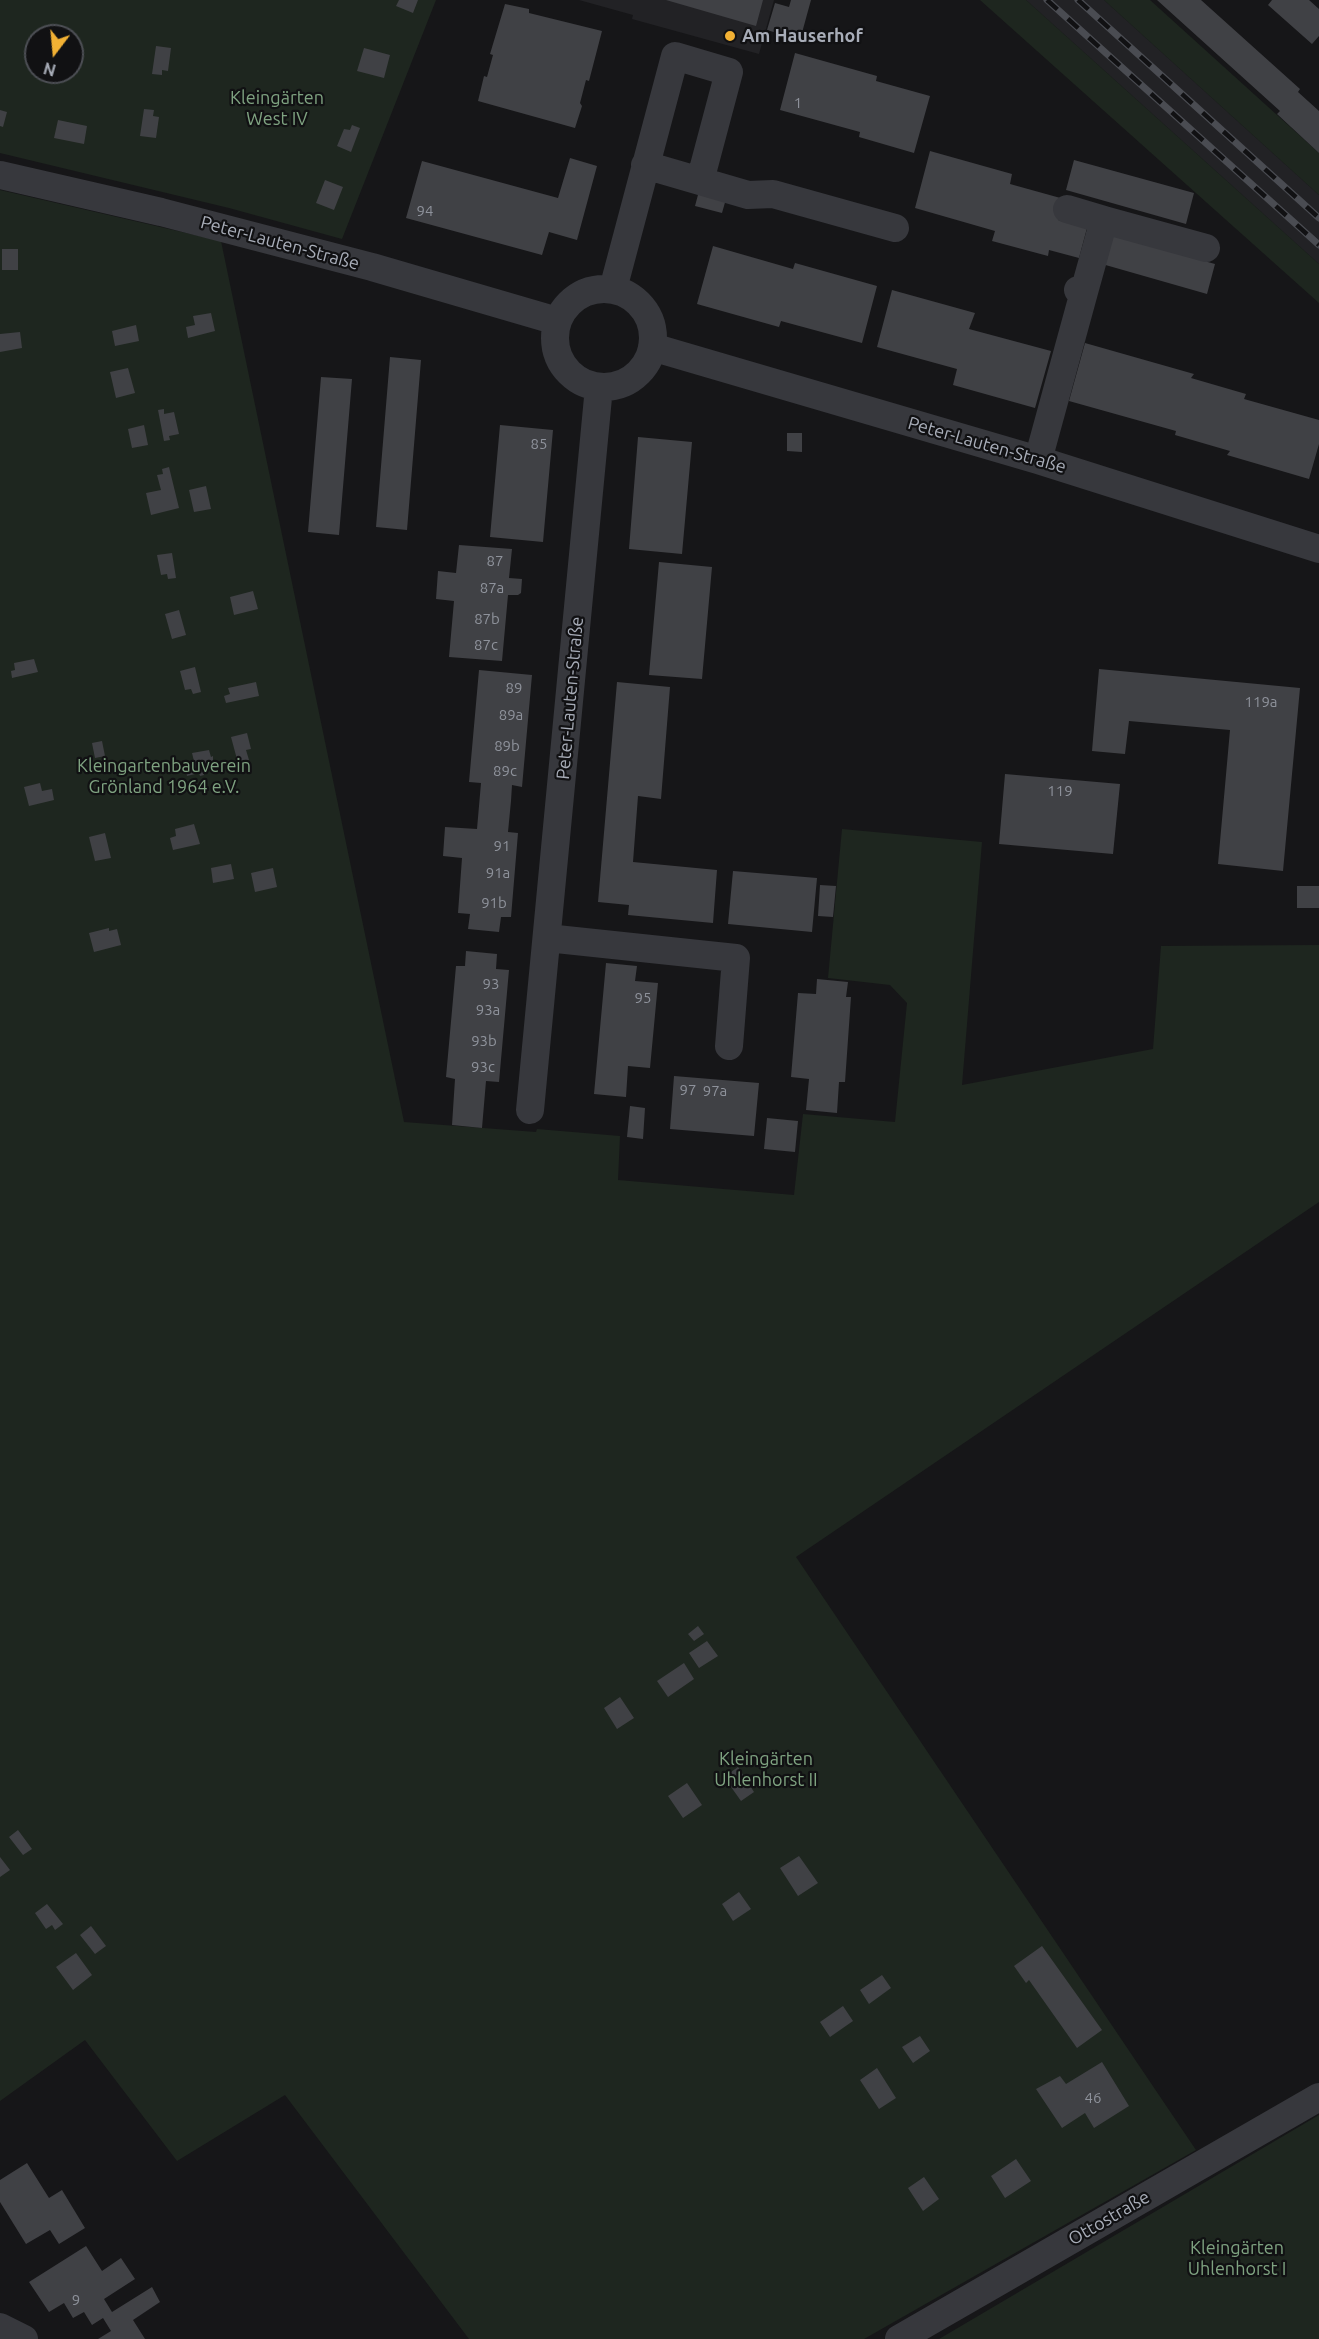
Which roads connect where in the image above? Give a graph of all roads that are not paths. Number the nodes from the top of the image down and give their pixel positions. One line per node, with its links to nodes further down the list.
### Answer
1 (645, 165): 3 (street); 3 (street); 8 (street)
2 (0, 175): 9 (street, Peter-Lauten-Straße)
3 (700, 181): 6 (street)
4 (1067, 209): 5 (street)
5 (1104, 220): 7 (street); 12 (street)
6 (895, 228)
7 (1206, 248)
8 (613, 289): 9 (street); 10 (street)
9 (557, 321): 11 (street)
10 (652, 347): 11 (street); 12 (street, Peter-Lauten-Straße)
11 (599, 387): 14 (street, Peter-Lauten-Straße)
12 (1038, 460): 13 (street, Peter-Lauten-Straße)
13 (1319, 549)
14 (547, 938): 15 (street); 16 (street, Peter-Lauten-Straße)
15 (729, 1046)
16 (530, 1110)
17 (1319, 2097): 20 (street, Ottostraße)
18 (0, 2327): 19 (street)
19 (24, 2339)
20 (899, 2339)

